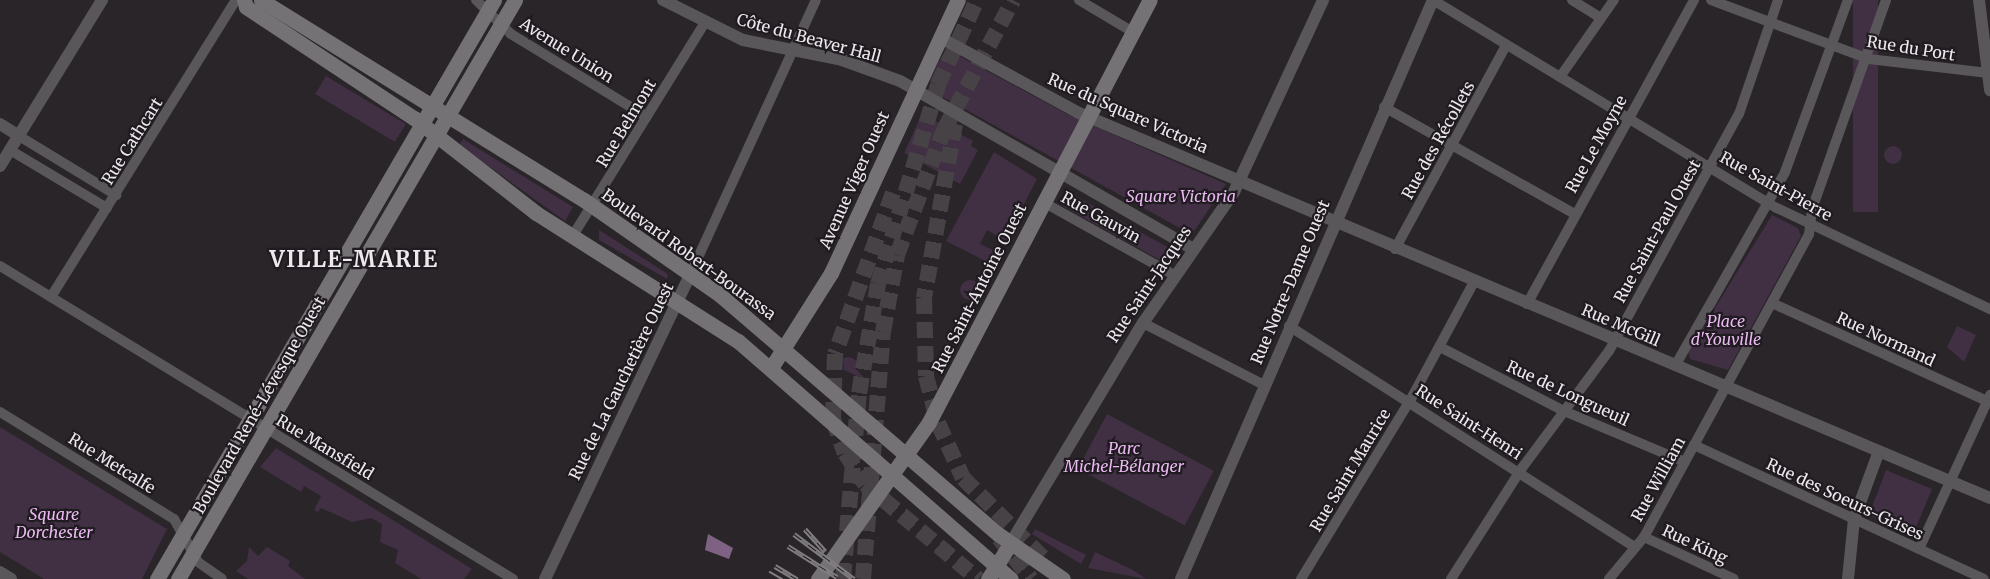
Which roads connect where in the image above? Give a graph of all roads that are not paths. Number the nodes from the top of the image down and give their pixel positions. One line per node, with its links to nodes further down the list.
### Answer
1 (102, 0): 45 (street)
2 (236, 0): 53 (street, Rue Cathcart)
3 (244, 0): 44 (main road)
4 (261, 0): 37 (main road, Boulevard Robert-Bourassa)
5 (476, 0): 22 (street, Avenue Union)
6 (515, 0): 26 (main road, Boulevard René-Lévesque Ouest)
7 (663, 0): 25 (street, Côte du Beaver Hall)
8 (816, 0): 31 (street, Rue de La Gauchetière Ouest)
9 (958, 0): 28 (main road, Avenue Viger Ouest)
10 (1079, 0): 27 (street)
11 (1150, 0): 27 (main road, Rue Saint-Antoine Ouest)
12 (1323, 0): 52 (street, Rue Saint-Jacques)
13 (1433, 0): 29 (street, Rue Saint-Pierre); 38 (street, Rue Notre-Dame Ouest)
14 (1572, 0): 23 (street)
15 (1614, 0): 23 (street)
16 (1694, 0): 42 (street, Rue Le Moyne)
17 (1711, 0): 24 (street, Rue du Port)
18 (1778, 0): 24 (street, Rue Saint-Paul Ouest)
19 (1848, 0): 30 (street)
20 (1886, 0): 32 (street)
21 (1979, 0): 33 (street)
22 (491, 5): 26 (street, Avenue Union); 37 (main road, Boulevard René-Lévesque Ouest)
23 (1601, 18): 34 (street)
24 (1771, 22): 30 (street, Rue du Port); 50 (street, Rue Saint-Paul Ouest)
25 (704, 24): 31 (street, Côte du Beaver Hall); 40 (street, Rue Belmont)
26 (502, 25): 39 (main road, Boulevard René-Lévesque Ouest); 40 (street, Avenue Union)
27 (1133, 32): 41 (main road, Rue Saint-Antoine Ouest)
28 (941, 38): 35 (main road, Avenue Viger Ouest); 41 (street, Rue du Square Victoria)
29 (1506, 45): 34 (street, Rue Saint-Pierre); 47 (street, Rue des Récollets)
30 (1833, 45): 32 (street, Rue du Port); 55 (street)
31 (792, 50): 35 (street, Côte du Beaver Hall); 65 (street, Rue de La Gauchetière Ouest)
32 (1862, 57): 33 (street, Rue du Port); 60 (street)
33 (1988, 73): 36 (street)
34 (1560, 77): 42 (street, Rue Saint-Pierre)
35 (915, 90): 51 (street); 77 (main road, Avenue Viger Ouest)
36 (1990, 90)
37 (433, 107): 39 (main road, Boulevard Robert-Bourassa); 44 (main road, Boulevard René-Lévesque Ouest)
38 (1384, 107): 47 (street); 59 (street, Rue Notre-Dame Ouest)
39 (448, 117): 46 (main road, Boulevard René-Lévesque Ouest); 56 (main road, Boulevard Robert-Bourassa)
40 (647, 117): 56 (street, Rue Belmont)
41 (1089, 117): 51 (main road, Rue Saint-Antoine Ouest); 52 (street, Rue du Square Victoria)
42 (1629, 117): 50 (street, Rue Saint-Pierre); 58 (street, Rue Le Moyne)
43 (0, 124): 45 (street)
44 (422, 126): 46 (main road); 86 (main road, Boulevard René-Lévesque Ouest)
45 (19, 136): 48 (street); 53 (street)
46 (436, 139): 61 (main road); 87 (main road, Boulevard René-Lévesque Ouest)
47 (1452, 145): 58 (street); 63 (street, Rue des Récollets)
48 (5, 147): 49 (street); 57 (street)
49 (0, 166)
50 (1709, 166): 55 (street, Rue Saint-Pierre); 75 (street, Rue Saint-Paul Ouest)
51 (1059, 172): 54 (main road, Rue Saint-Antoine Ouest); 62 (street)
52 (1240, 181): 59 (street, Rue McGill); 62 (street, Rue Saint-Jacques)
53 (116, 195): 57 (street, Rue Cathcart)
54 (1043, 202): 66 (street, Rue Gauvin); 90 (main road, Rue Saint-Antoine Ouest)
55 (1769, 203): 60 (street, Rue Saint-Pierre); 78 (street)
56 (593, 207): 61 (street, Rue Belmont); 65 (main road, Boulevard Robert-Bourassa)
57 (107, 208): 68 (street, Rue Cathcart)
58 (1575, 214): 71 (street, Rue Le Moyne)
59 (1333, 223): 63 (street, Rue McGill); 74 (street, Rue Notre-Dame Ouest)
60 (1810, 224): 70 (street); 72 (street, Rue Saint-Pierre)
61 (572, 237): 69 (main road)
62 (1193, 249): 66 (street, Rue Saint-Jacques)
63 (1395, 249): 67 (street, Rue McGill)
64 (0, 266): 68 (street, Rue Mansfield)
65 (690, 275): 69 (street, Rue de La Gauchetière Ouest); 77 (main road, Boulevard Robert-Bourassa)
66 (1176, 276): 73 (street, Rue Saint-Jacques)
67 (1474, 282): 71 (street, Rue McGill); 76 (street, Rue Saint Maurice)
68 (51, 297): 86 (street, Rue Mansfield)
69 (678, 303): 79 (main road); 110 (street, Rue de La Gauchetière Ouest)
70 (1772, 303): 81 (street); 82 (street, Rue Normand)
71 (1527, 304): 75 (street, Rue McGill)
72 (1990, 309)
73 (1143, 323): 80 (street); 99 (street, Rue Saint-Jacques)
74 (1289, 326): 80 (street, Rue Notre-Dame Ouest); 83 (street, Rue Saint-Henri)
75 (1615, 340): 78 (street, Rue McGill); 84 (street, Rue Saint-Paul Ouest)
76 (1440, 347): 83 (street, Rue Saint Maurice); 84 (street, Rue de Longueuil)
77 (786, 348): 79 (main road, Avenue Viger Ouest); 90 (main road, Boulevard Robert-Bourassa)
78 (1675, 366): 81 (street, Rue McGill)
79 (771, 368): 93 (main road)
80 (1264, 385): 114 (street, Rue Notre-Dame Ouest)
81 (1726, 387): 88 (street, Rue William); 89 (street, Rue McGill)
82 (1989, 398): 94 (street)
83 (1410, 401): 92 (street, Rue Saint-Henri); 115 (street, Rue Saint Maurice)
84 (1564, 411): 91 (street, Rue de Longueuil); 92 (street, Rue Saint-Paul Ouest)
85 (0, 412): 97 (street, Rue Metcalfe)
86 (253, 415): 87 (street, Rue Mansfield); 97 (main road, Boulevard René-Lévesque Ouest)
87 (269, 424): 102 (main road, Boulevard René-Lévesque Ouest); 109 (street, Rue Mansfield)
88 (1694, 446): 91 (street, Rue William); 96 (street, Rue des Soeurs-Grises)
89 (1879, 451): 94 (street, Rue McGill); 96 (street)
90 (906, 455): 93 (main road, Rue Saint-Antoine Ouest); 99 (main road, Boulevard Robert-Bourassa)
91 (1685, 462): 98 (street, Rue William)
92 (1519, 473): 100 (street, Rue Saint-Henri); 116 (street, Rue Saint-Paul Ouest)
93 (892, 475): 104 (main road); 111 (main road, Rue Saint-Antoine Ouest)
94 (1949, 481): 95 (street, Rue McGill); 101 (street)
95 (1990, 498)
96 (1854, 519): 101 (street, Rue des Soeurs-Grises); 119 (street)
97 (184, 533): 102 (street, Rue Metcalfe); 106 (main road, Boulevard René-Lévesque Ouest)
98 (1644, 537): 100 (street, Rue William); 118 (street, Rue King)
99 (1010, 543): 104 (main road, Rue Saint-Jacques); 113 (main road, Boulevard Robert-Bourassa)
100 (1632, 545): 117 (street, Rue William)
101 (1919, 549): 120 (street, Rue des Soeurs-Grises)
102 (193, 553): 107 (main road, Boulevard René-Lévesque Ouest); 108 (street)
103 (0, 572): 105 (street)
104 (992, 572): 112 (main road)
105 (12, 579)
106 (157, 579)
107 (178, 579)
108 (222, 579)
109 (513, 579)
110 (546, 579)
111 (818, 579)
112 (1011, 579)
113 (1063, 579)
114 (1181, 579)
115 (1301, 579)
116 (1451, 579)
117 (1609, 579)
118 (1734, 579)
119 (1848, 579)
120 (1984, 579)

